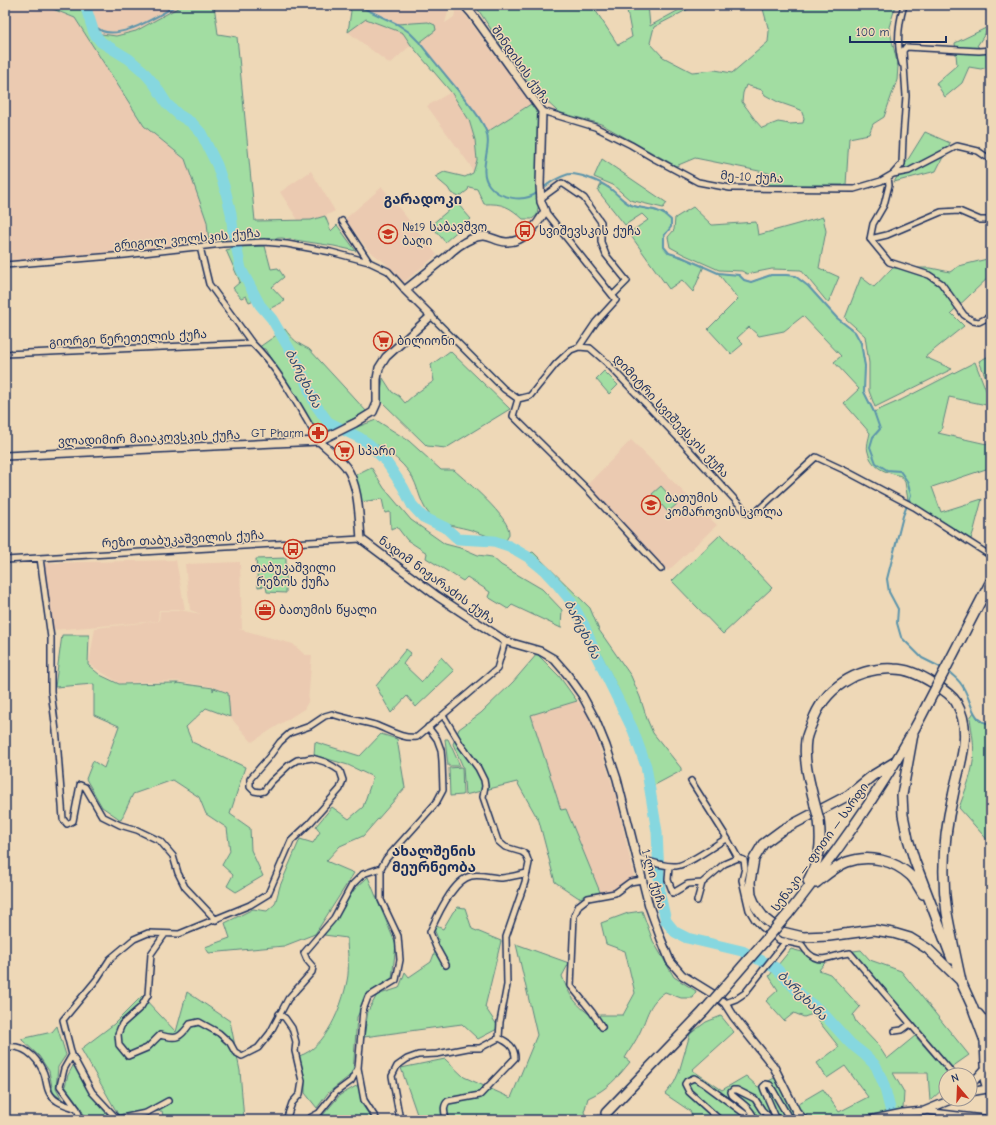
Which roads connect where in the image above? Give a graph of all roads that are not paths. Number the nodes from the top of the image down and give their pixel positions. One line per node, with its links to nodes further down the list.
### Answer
1 (464, 5): 5 (main road, შინდისის ქუჩა)
2 (904, 5): 4 (street)
3 (991, 50): 4 (street)
4 (905, 73): 7 (street, მე-10 ქუჩა)
5 (542, 111): 8 (street, მე-10 ქუჩა); 9 (main road, შინდისის ქუჩა)
6 (991, 160): 7 (street)
7 (893, 174): 8 (street, მე-10 ქუჩა)
8 (888, 177): 13 (street)
9 (540, 196): 10 (main road, შინდისის ქუჩა); 20 (street)
10 (545, 211): 19 (main road); 20 (street)
11 (986, 220): 13 (street)
12 (342, 222): 15 (street)
13 (870, 239): 22 (street)
14 (200, 247): 15 (street, გრიგოლ ვოლსკის ქუჩა); 16 (street, გრიგოლ ვოლსკის ქუჩა); 23 (street, ნადიმ ნიჟარაძის ქუჩა)
15 (369, 262): 19 (street, გრიგოლ ვოლსკის ქუჩა)
16 (5, 265)
17 (991, 274): 18 (street)
18 (991, 282)
19 (405, 290): 21 (main road)
20 (613, 295): 24 (street)
21 (431, 316): 26 (street); 27 (main road)
22 (991, 316)
23 (252, 343): 25 (street, გიორგი წერეთელის ქუჩა); 27 (street, ნადიმ ნიჟარაძის ქუჩა)
24 (579, 348): 26 (street); 30 (street, დიმიტრი სვიშევსკის ქუჩა)
25 (5, 354)
26 (518, 399): 33 (street)
27 (319, 442): 28 (main road, ვლადიმირ მაიაკოვსკის ქუჩა); 29 (main road, ნადიმ ნიჟარაძის ქუჩა)
28 (5, 456)
29 (361, 539): 31 (street, რეზო თაბუკაშვილის ქუჩა); 35 (main road, ნადიმ ნიჟარაძის ქუჩა)
30 (991, 556)
31 (40, 558): 32 (street, რეზო თაბუკაშვილის ქუჩა); 53 (street)
32 (5, 560)
33 (662, 569)
34 (991, 581): 38 (highway, სენაკი — ფოთი — სარფი, bridge)
35 (505, 641): 36 (street); 42 (main road, 1-ლი ქუჩა)
36 (443, 715): 37 (street); 46 (street)
37 (428, 727): 45 (street); 53 (street)
38 (913, 734): 39 (highway, სენაკი — ფოთი — სარფი); 52 (highway)
39 (895, 762): 49 (highway, სენაკი — ფოთი — სარფი); 57 (highway)
40 (691, 781): 41 (street)
41 (727, 838): 43 (street); 44 (street)
42 (636, 857): 44 (street); 47 (main road, 1-ლი ქუჩა)
43 (738, 858): 48 (street); 55 (street)
44 (667, 865): 48 (street)
45 (381, 868): 60 (street); 70 (street)
46 (527, 873): 56 (street); 65 (street)
47 (642, 880): 58 (main road, 1-ლი ქუჩა); 62 (street)
48 (702, 883): 50 (street)
49 (806, 891): 51 (highway, სენაკი — ფოთი — სარფი); 52 (highway)
50 (697, 901)
51 (796, 904): 57 (highway, bridge); 79 (highway, სენაკი — ფოთი — სარფი, bridge)
52 (933, 910): 57 (highway)
53 (216, 920): 54 (street)
54 (165, 934): 60 (street); 67 (street)
55 (786, 941): 58 (street); 61 (street)
56 (446, 965)
57 (961, 981): 59 (highway)
58 (725, 1004): 94 (main road, 1-ლი ქუჩა)
59 (972, 1006): 63 (highway); 68 (highway)
60 (279, 1014): 83 (street)
61 (910, 1024): 64 (street); 69 (street)
62 (602, 1027)
63 (991, 1030)
64 (895, 1031)
65 (499, 1038): 86 (street); 87 (street)
66 (5, 1048): 77 (street)
67 (72, 1055): 77 (street); 81 (street)
68 (987, 1064): 71 (main road); 72 (main road)
69 (947, 1067)
70 (358, 1068): 84 (street); 85 (street)
71 (978, 1076)
72 (989, 1091): 73 (main road)
73 (978, 1092)
74 (168, 1101): 81 (street)
75 (938, 1103): 78 (main road)
76 (938, 1105): 78 (main road)
77 (77, 1109): 82 (street)
78 (924, 1111): 80 (street); 95 (main road)
79 (606, 1113)
80 (991, 1118)
81 (118, 1119)
82 (82, 1120)
83 (286, 1120)
84 (306, 1120)
85 (377, 1120)
86 (400, 1120)
87 (446, 1120)
88 (720, 1120): 89 (street)
89 (748, 1120)
90 (754, 1120): 91 (street)
91 (769, 1120)
92 (777, 1120): 93 (street)
93 (790, 1120)
94 (804, 1120)
95 (869, 1120)

